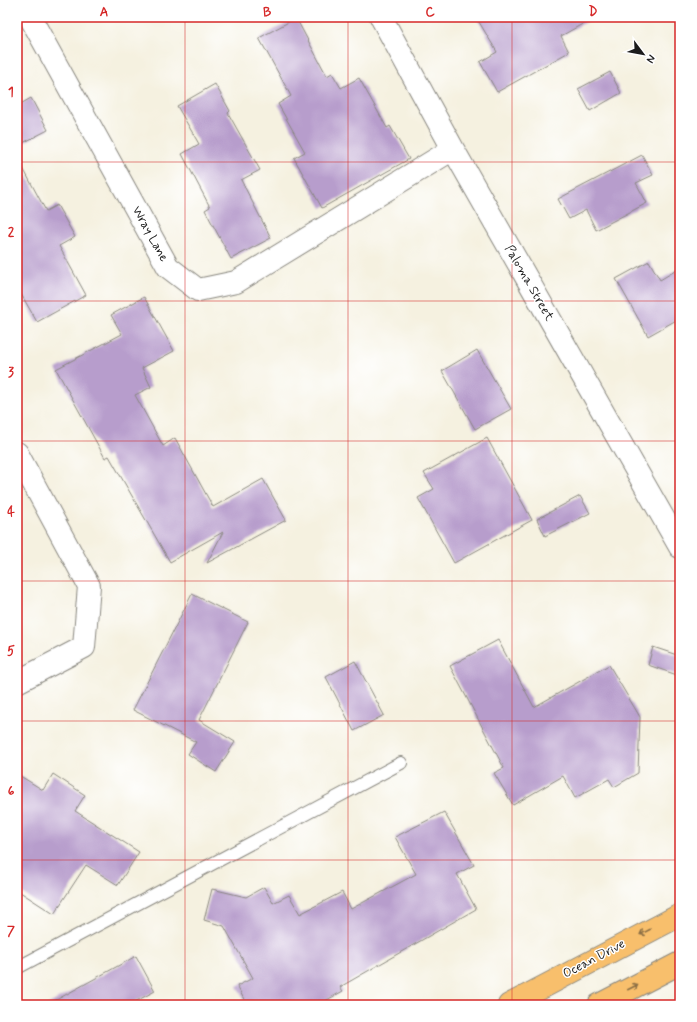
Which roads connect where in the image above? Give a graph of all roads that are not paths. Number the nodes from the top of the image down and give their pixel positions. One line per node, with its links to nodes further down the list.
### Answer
1 (30, 17): 3 (street, Wray Lane)
2 (381, 17): 3 (street, Paloma Street)
3 (453, 149): 5 (street, Paloma Street)
4 (17, 453): 6 (street)
5 (680, 547)
6 (17, 682)
7 (400, 763): 10 (lane)
8 (680, 915): 11 (main road, Ocean Drive, one-way to 11)
9 (680, 963): 12 (main road, one-way to 9)
10 (17, 968)
11 (509, 1005)
12 (599, 1005)

